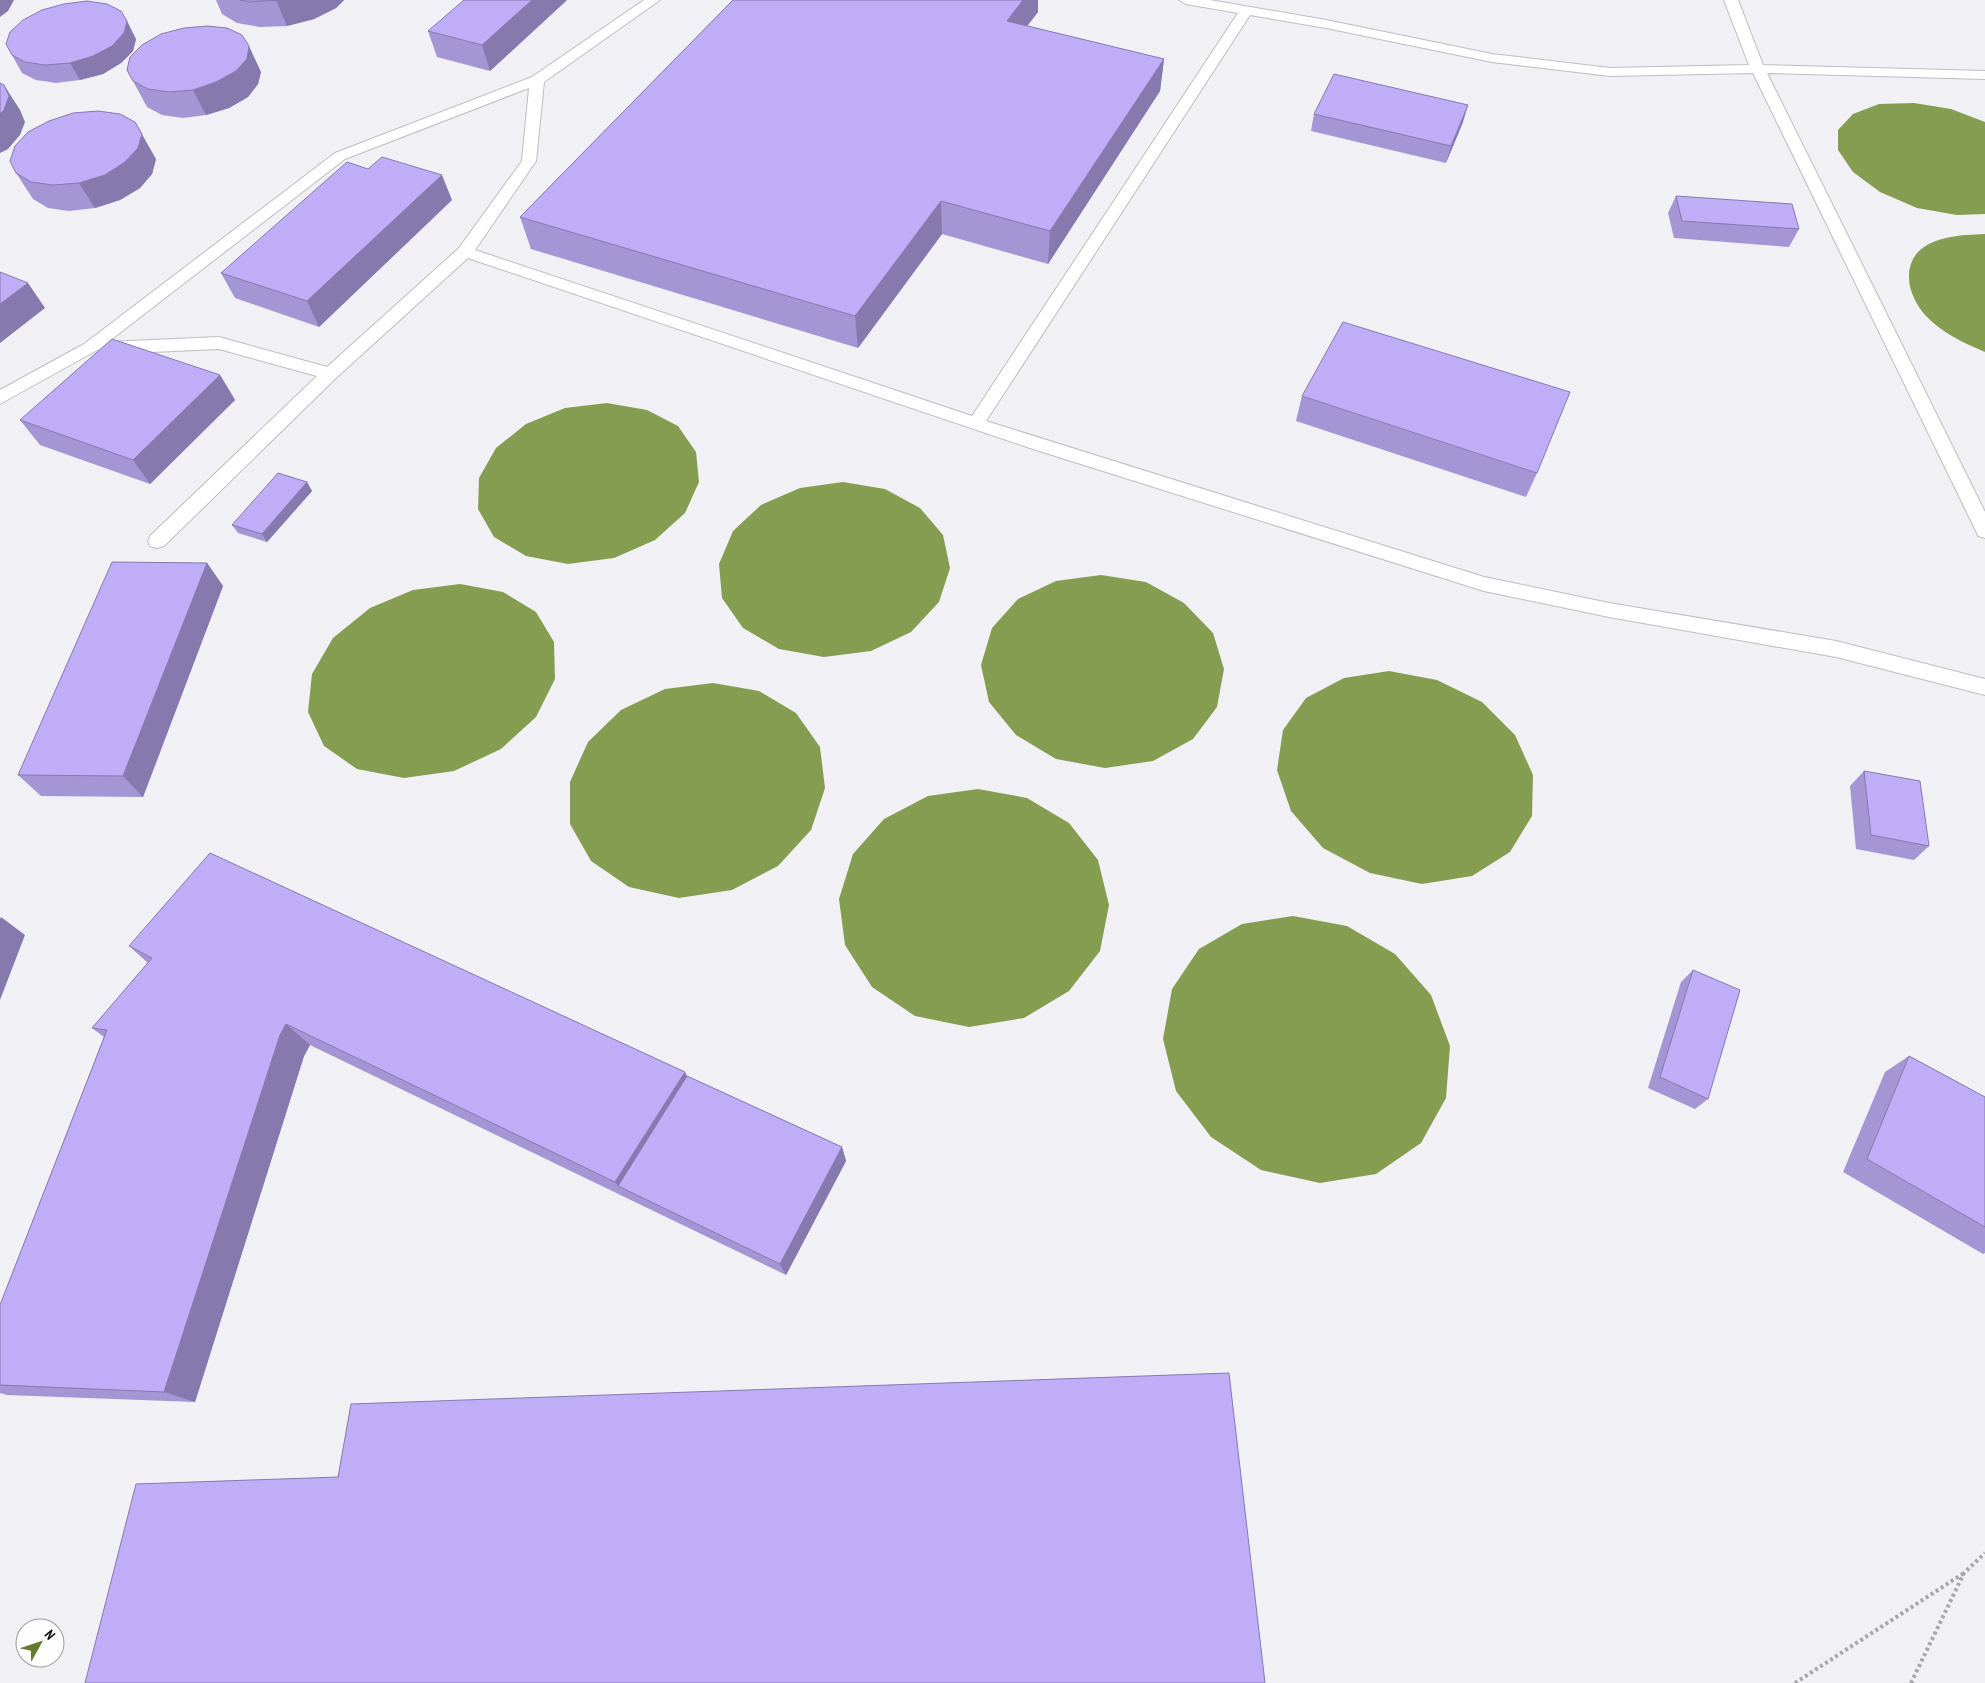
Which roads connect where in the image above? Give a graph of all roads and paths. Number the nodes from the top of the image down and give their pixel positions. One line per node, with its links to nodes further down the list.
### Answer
1 (653, 0): 7 (lane)
2 (1186, 0): 4 (lane)
3 (1731, 0): 5 (lane)
4 (1246, 11): 5 (lane); 12 (lane)
5 (1758, 69): 6 (lane); 13 (lane)
6 (1985, 75)
7 (537, 80): 8 (lane); 9 (lane)
8 (464, 252): 10 (lane); 12 (lane)
9 (90, 348): 10 (lane); 11 (lane)
10 (330, 374): 14 (lane)
11 (0, 398)
12 (976, 423): 15 (lane)
13 (1985, 531)
14 (157, 541)
15 (1985, 687)
16 (1985, 1553): 17 (path)
17 (1964, 1573): 18 (path); 19 (path)
18 (1795, 1683)
19 (1911, 1683)

